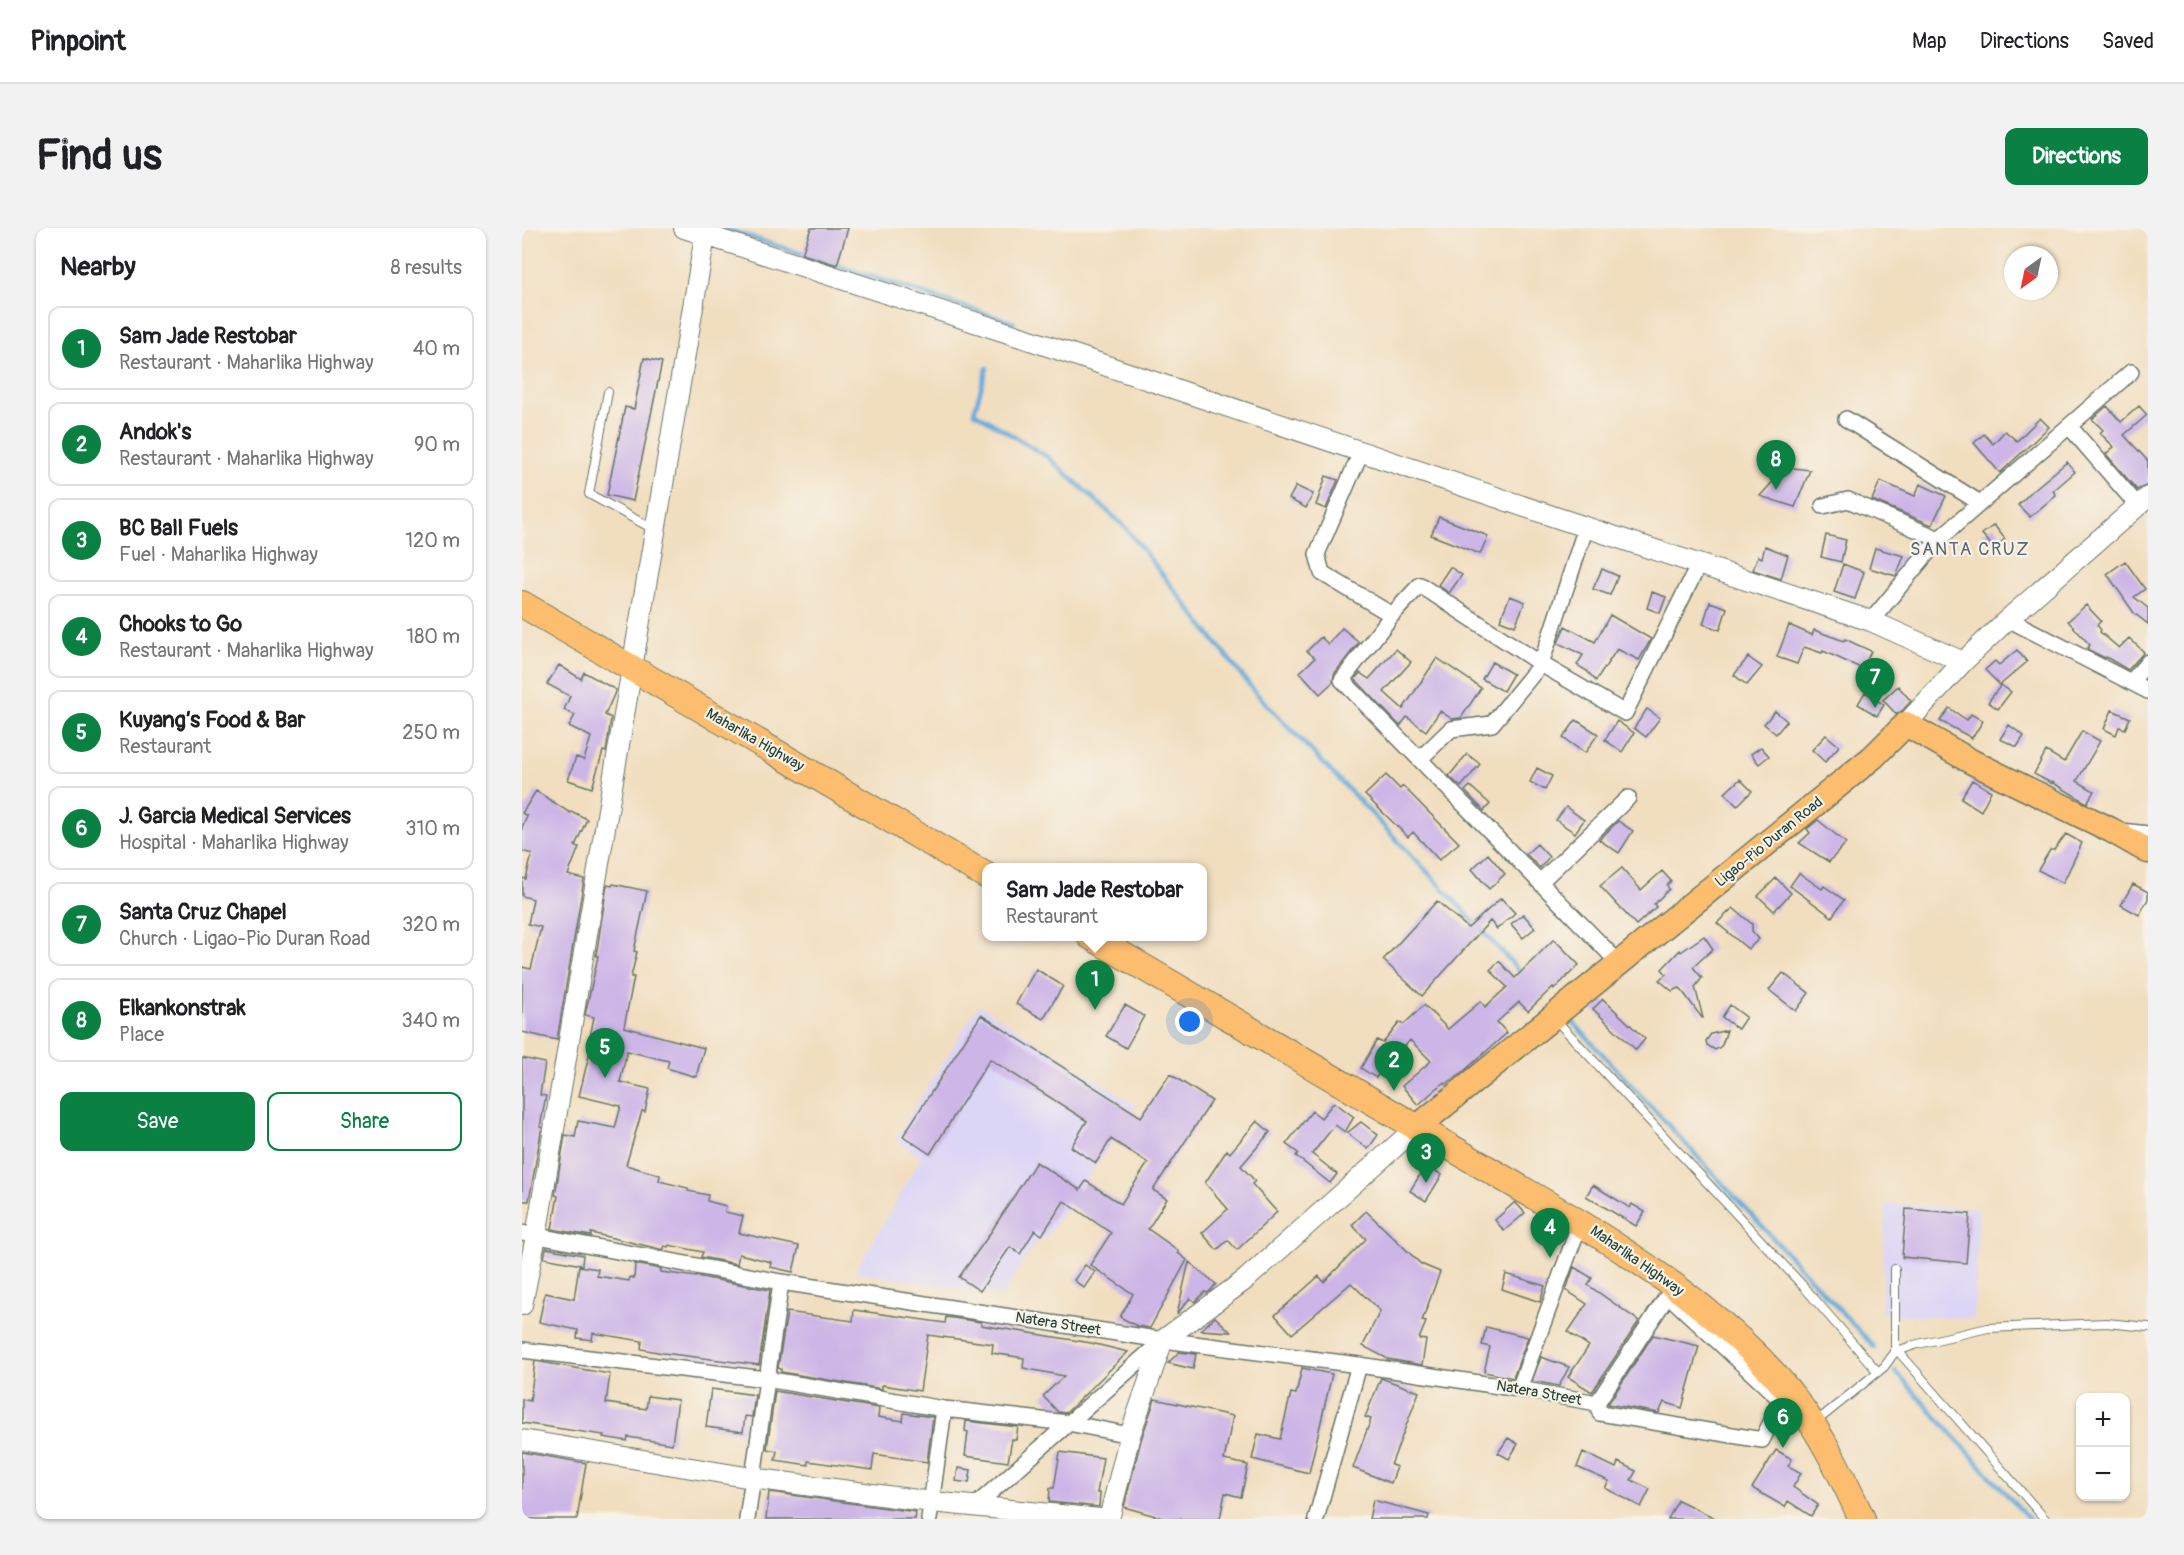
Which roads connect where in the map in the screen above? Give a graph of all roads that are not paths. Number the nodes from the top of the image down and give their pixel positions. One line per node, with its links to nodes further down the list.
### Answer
1 (684, 228): 2 (street)
2 (705, 236): 7 (street); 12 (street)
3 (2131, 372): 6 (street)
4 (608, 392): 12 (lane)
5 (1846, 419): 9 (street)
6 (2069, 426): 8 (street); 9 (street)
7 (1361, 452): 11 (street); 16 (street)
8 (2143, 502): 17 (street)
9 (1980, 503): 13 (street)
10 (1823, 506): 13 (street)
11 (1586, 527): 14 (street); 21 (street)
12 (656, 530): 22 (street)
13 (1939, 539): 18 (street)
14 (1699, 564): 18 (street); 21 (street)
15 (522, 604): 22 (highway, Maharlika Highway)
16 (1392, 615): 21 (street); 26 (street)
17 (2008, 619): 19 (street); 23 (street)
18 (1870, 621): 19 (street)
19 (1963, 662): 25 (street)
20 (2148, 662): 23 (street)
21 (1541, 664): 26 (street)
22 (633, 668): 31 (highway, Maharlika Highway); 38 (street)
23 (2131, 682): 24 (street)
24 (2148, 691)
25 (1906, 724): 28 (main road); 34 (main road, Ligao-Pio Duran Road)
26 (1420, 759): 32 (street)
27 (1628, 798): 32 (street)
28 (2111, 830): 29 (street); 30 (main road)
29 (2148, 834)
30 (2148, 851)
31 (982, 873)
32 (1540, 882): 34 (street)
33 (1098, 941): 36 (highway, Maharlika Highway)
34 (1620, 964): 35 (main road, Ligao-Pio Duran Road)
35 (1553, 1018): 36 (main road, Ligao-Pio Duran Road); 47 (lane)
36 (1416, 1128): 37 (highway, Maharlika Highway); 43 (street)
37 (1580, 1223): 49 (street); 53 (highway, Maharlika Highway)
38 (529, 1235): 40 (street, Natera Street); 41 (street)
39 (1895, 1269): 45 (lane)
40 (781, 1282): 43 (street, Natera Street); 48 (street)
41 (522, 1305)
42 (2148, 1327): 45 (lane)
43 (1163, 1340): 46 (street, Natera Street); 52 (street); 54 (street)
44 (522, 1350): 48 (street)
45 (1896, 1352): 47 (lane); 64 (lane)
46 (1359, 1365): 49 (street, Natera Street); 62 (street)
47 (1878, 1372): 53 (lane)
48 (766, 1379): 51 (street); 56 (street)
49 (1520, 1389): 50 (street, Natera Street)
50 (1597, 1403): 50 (street)
51 (944, 1409): 52 (street); 58 (street)
52 (1068, 1423): 54 (street); 57 (street)
53 (1812, 1424): 63 (highway, Maharlika Highway)
54 (1130, 1435): 61 (street)
55 (522, 1440): 56 (street)
56 (752, 1478): 58 (street); 59 (street)
57 (975, 1506): 58 (street); 60 (street)
58 (930, 1511)
59 (747, 1519)
60 (1100, 1519)
61 (1109, 1519)
62 (1316, 1519)
63 (1862, 1519)
64 (2045, 1519)

